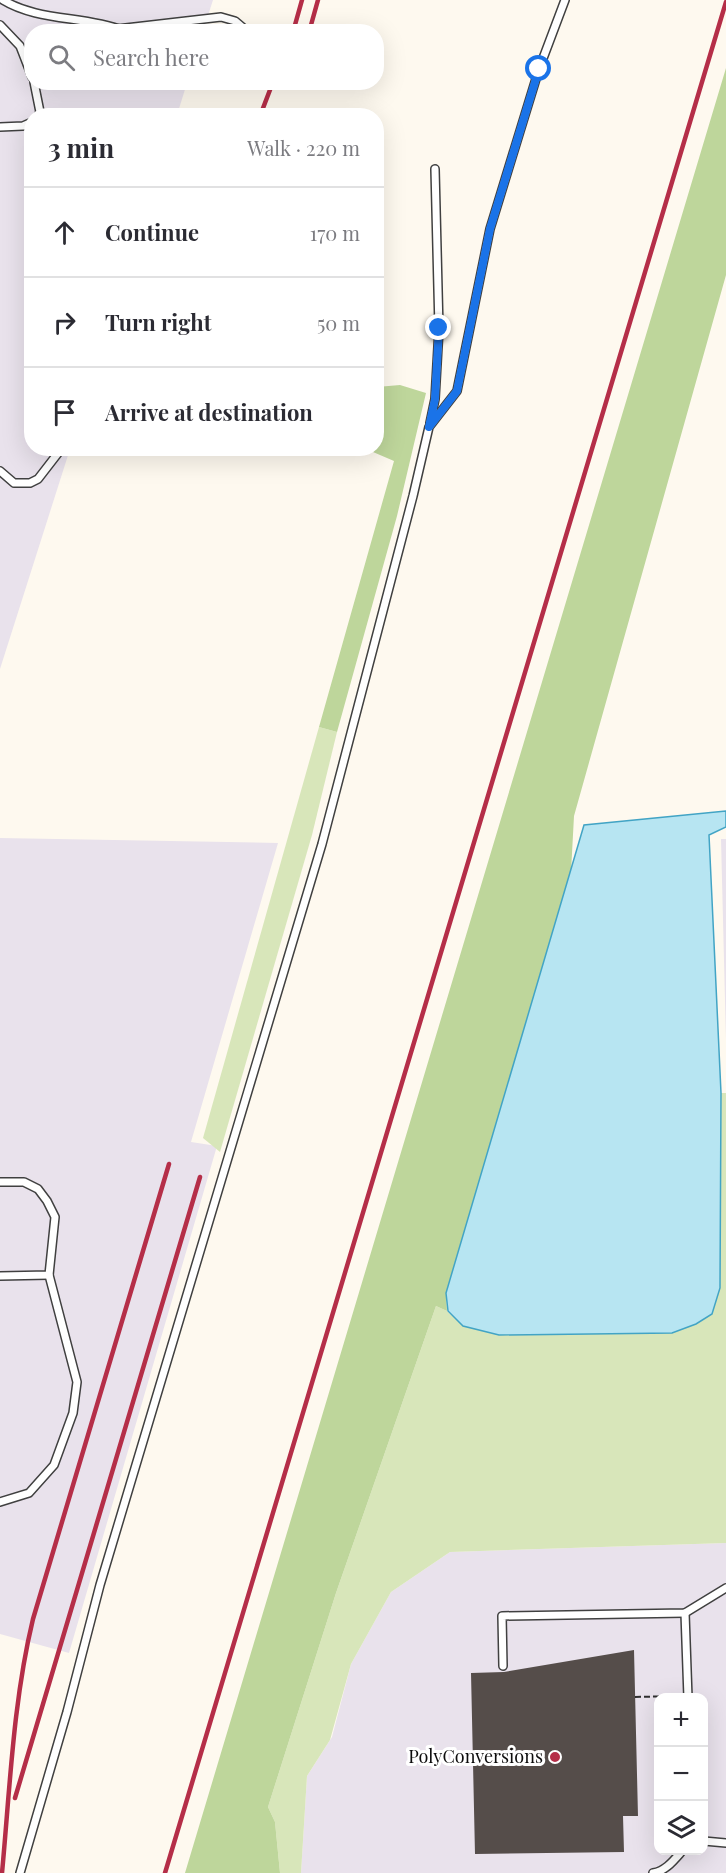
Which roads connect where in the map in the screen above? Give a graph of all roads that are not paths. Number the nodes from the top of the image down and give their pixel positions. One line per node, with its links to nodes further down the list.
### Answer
1 (3, 0): 3 (lane)
2 (565, 0): 13 (lane)
3 (92, 24)
4 (167, 24): 5 (lane)
5 (239, 24)
6 (0, 25): 7 (lane)
7 (24, 56)
8 (36, 90): 9 (lane)
9 (39, 108)
10 (24, 126): 11 (lane)
11 (0, 127)
12 (435, 169): 13 (lane)
13 (429, 427): 27 (lane)
14 (56, 456): 15 (lane)
15 (0, 471)
16 (0, 1182): 17 (lane)
17 (49, 1275): 18 (lane); 19 (lane)
18 (0, 1276)
19 (0, 1502)
20 (726, 1588): 21 (lane)
21 (685, 1613): 22 (lane); 23 (lane)
22 (503, 1666)
23 (688, 1693)
24 (708, 1841): 25 (lane)
25 (726, 1843)
26 (679, 1855): 28 (lane)
27 (20, 1873)
28 (653, 1873)

